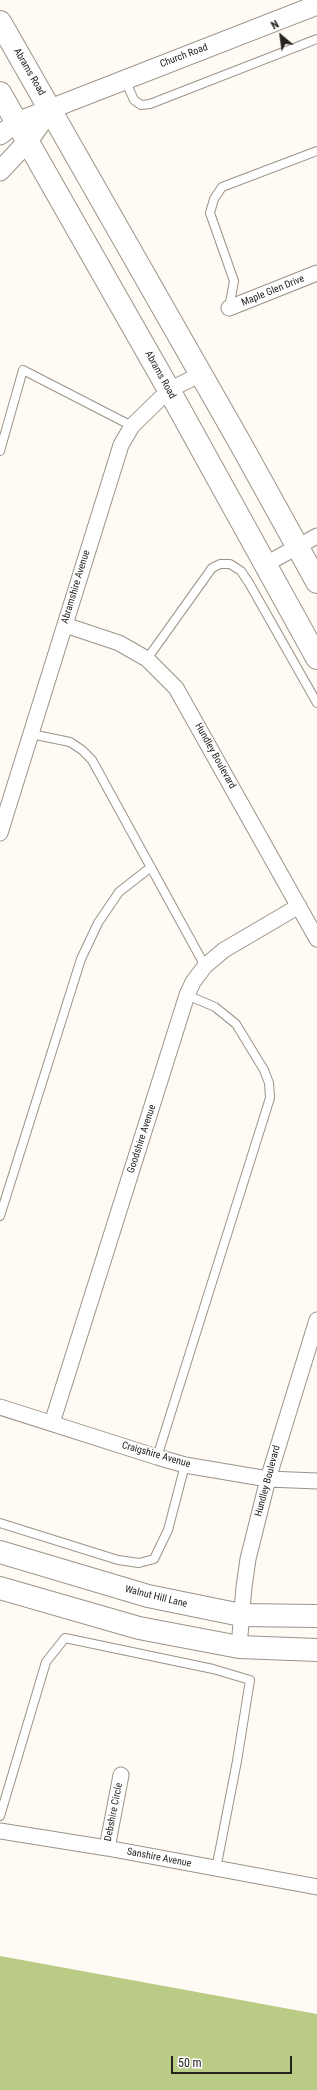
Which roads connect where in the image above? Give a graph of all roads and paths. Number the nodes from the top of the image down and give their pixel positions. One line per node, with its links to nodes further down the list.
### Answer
1 (317, 5): 4 (street, Church Road)
2 (0, 22): 6 (main road, Abrams Road)
3 (317, 39): 4 (lane)
4 (124, 79): 6 (street, Church Road)
5 (0, 94): 7 (main road, Abrams Road)
6 (51, 109): 7 (street, Church Road); 9 (street); 14 (main road, Abrams Road)
7 (17, 122): 8 (street, Church Road); 9 (main road, Abrams Road)
8 (0, 135)
9 (28, 141): 11 (street); 15 (main road, Abrams Road)
10 (317, 151): 13 (lane)
11 (0, 171)
12 (317, 273): 13 (street, Maple Glen Drive)
13 (229, 308)
14 (201, 374): 15 (street, Abramshire Avenue); 19 (main road, Abrams Road)
15 (169, 390): 16 (street, Abramshire Avenue); 20 (main road, Abrams Road)
16 (132, 426): 17 (lane); 22 (street, Abramshire Avenue)
17 (0, 451)
18 (317, 536): 19 (street)
19 (297, 547): 20 (street); 21 (main road, Abrams Road)
20 (266, 564): 23 (main road, Abrams Road)
21 (317, 582)
22 (65, 625): 24 (street, Hundley Boulevard); 26 (street, Abramshire Avenue)
23 (317, 658)
24 (147, 659): 25 (lane); 29 (street, Hundley Boulevard)
25 (317, 703)
26 (31, 734): 27 (street, Abramshire Avenue); 28 (lane)
27 (0, 833)
28 (151, 867): 31 (lane); 33 (lane)
29 (299, 906): 30 (street, Hundley Boulevard); 31 (street, Goodshire Avenue)
30 (317, 939)
31 (205, 966): 32 (street, Goodshire Avenue)
32 (187, 995): 36 (street, Goodshire Avenue); 37 (lane)
33 (0, 1216)
34 (317, 1320): 39 (street, Hundley Boulevard)
35 (0, 1407): 36 (street, Craigshire Avenue)
36 (52, 1423): 37 (street, Craigshire Avenue)
37 (156, 1458): 38 (street, Craigshire Avenue)
38 (185, 1465): 39 (street, Craigshire Avenue); 41 (lane)
39 (268, 1479): 40 (street, Craigshire Avenue); 44 (street, Hundley Boulevard)
40 (317, 1481)
41 (0, 1523)
42 (0, 1552): 44 (main road, Walnut Hill Lane)
43 (0, 1588): 46 (main road)
44 (241, 1615): 45 (main road, Walnut Hill Lane); 46 (street, Hundley Boulevard)
45 (317, 1616)
46 (239, 1647): 47 (main road)
47 (317, 1650)
48 (121, 1776): 51 (street, Debshire Circle)
49 (0, 1816): 52 (lane)
50 (0, 1831): 51 (street, Sanshire Avenue)
51 (107, 1848): 52 (street, Sanshire Avenue)
52 (216, 1869): 53 (street, Sanshire Avenue)
53 (317, 1887)

